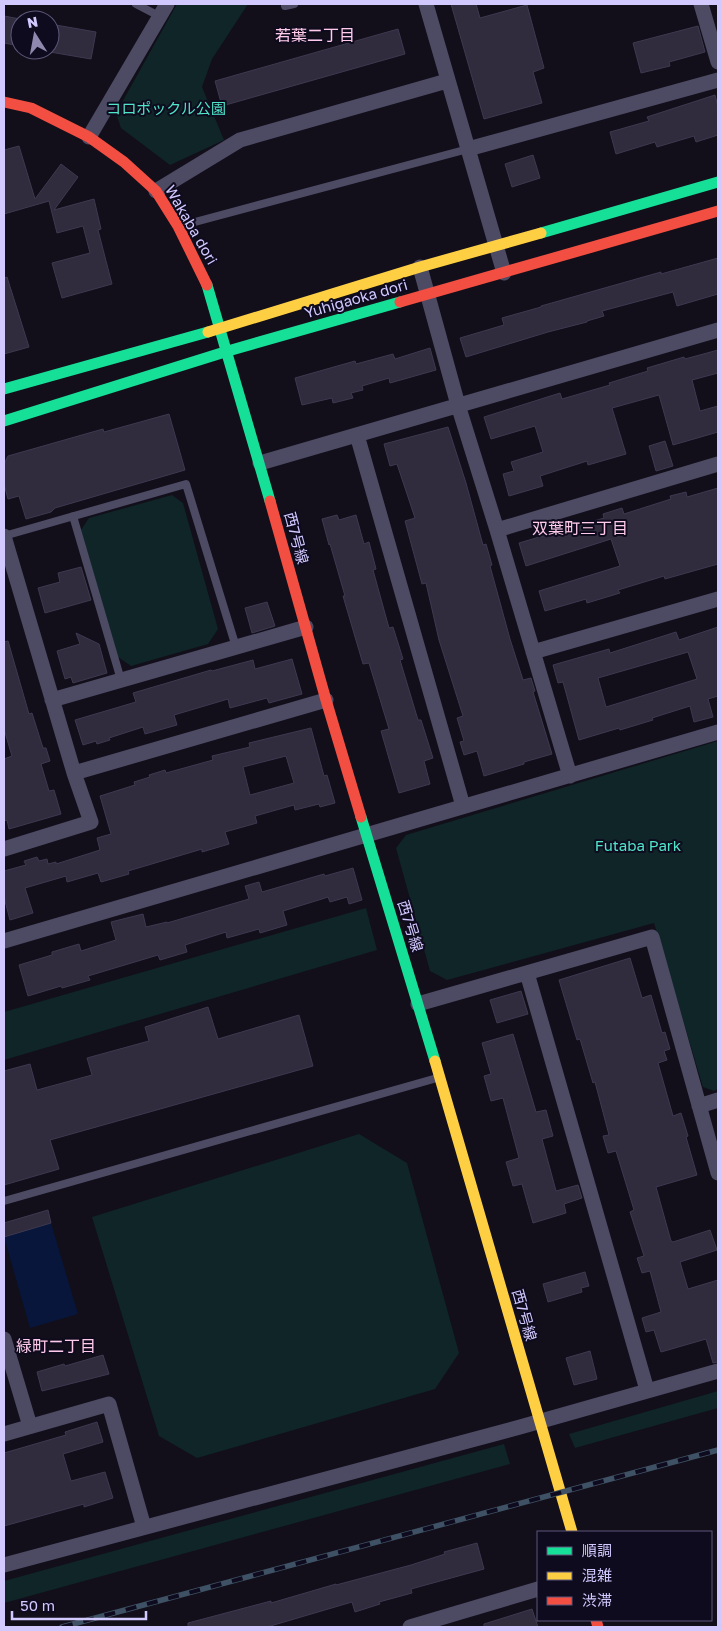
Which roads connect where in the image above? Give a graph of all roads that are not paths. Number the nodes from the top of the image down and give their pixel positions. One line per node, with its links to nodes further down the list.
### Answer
1 (136, 4): 6 (lane)
2 (294, 4): 5 (lane)
3 (426, 4): 8 (street)
4 (701, 4): 7 (street)
5 (285, 6)
6 (163, 10): 11 (street)
7 (718, 62)
8 (447, 80): 12 (street); 14 (street)
9 (718, 80): 12 (street)
10 (4, 102): 11 (street, Wakaba dori)
11 (89, 137): 14 (street, Wakaba dori)
12 (468, 149): 16 (lane); 17 (street)
13 (718, 182): 17 (street, Yuhigaoka dori)
14 (156, 192): 16 (street, Wakaba dori)
15 (718, 211): 19 (street, Yuhigaoka dori)
16 (178, 226): 21 (street, Wakaba dori)
17 (496, 245): 18 (street, Yuhigaoka dori); 19 (street)
18 (420, 267): 20 (street); 21 (street, Yuhigaoka dori)
19 (504, 273): 20 (street, Yuhigaoka dori)
20 (427, 294): 23 (street, Yuhigaoka dori); 25 (street)
21 (221, 328): 23 (street, 西7号線); 24 (street, Yuhigaoka dori)
22 (718, 330): 25 (street)
23 (228, 351): 26 (street, Yuhigaoka dori); 28 (street, 西7号線)
24 (4, 389)
25 (458, 405): 27 (street); 31 (street)
26 (4, 421)
27 (356, 435): 28 (street); 43 (street)
28 (260, 463): 34 (street, 西7号線)
29 (718, 464): 31 (street)
30 (73, 516): 32 (lane); 35 (lane); 37 (lane)
31 (497, 530): 36 (street)
32 (4, 536): 38 (street)
33 (718, 598): 36 (street)
34 (306, 627): 35 (street); 39 (street, 西7号線)
35 (236, 647): 37 (street)
36 (534, 652): 42 (street)
37 (121, 680): 38 (street)
38 (52, 700): 41 (street)
39 (326, 700): 41 (street); 44 (street, 西7号線)
40 (718, 732): 42 (street)
41 (74, 773): 45 (street)
42 (570, 776): 43 (street)
43 (464, 806): 44 (street)
44 (367, 834): 46 (street); 48 (street, 西7号線)
45 (4, 849)
46 (4, 941)
47 (527, 973): 48 (street); 51 (street); 56 (street)
48 (418, 1004): 49 (street, 西7号線)
49 (438, 1077): 53 (lane); 57 (street, 西7号線)
50 (718, 1100): 51 (street)
51 (699, 1106): 52 (street)
52 (718, 1173)
53 (4, 1201)
54 (4, 1339): 58 (street)
55 (718, 1371): 56 (street)
56 (647, 1390): 57 (street)
57 (539, 1422): 60 (street); 61 (street, 西7号線)
58 (30, 1426): 59 (street); 60 (street)
59 (4, 1434)
60 (144, 1527): 62 (street)
61 (572, 1531)
62 (4, 1565)
63 (537, 1589): 64 (street)
64 (410, 1627)

